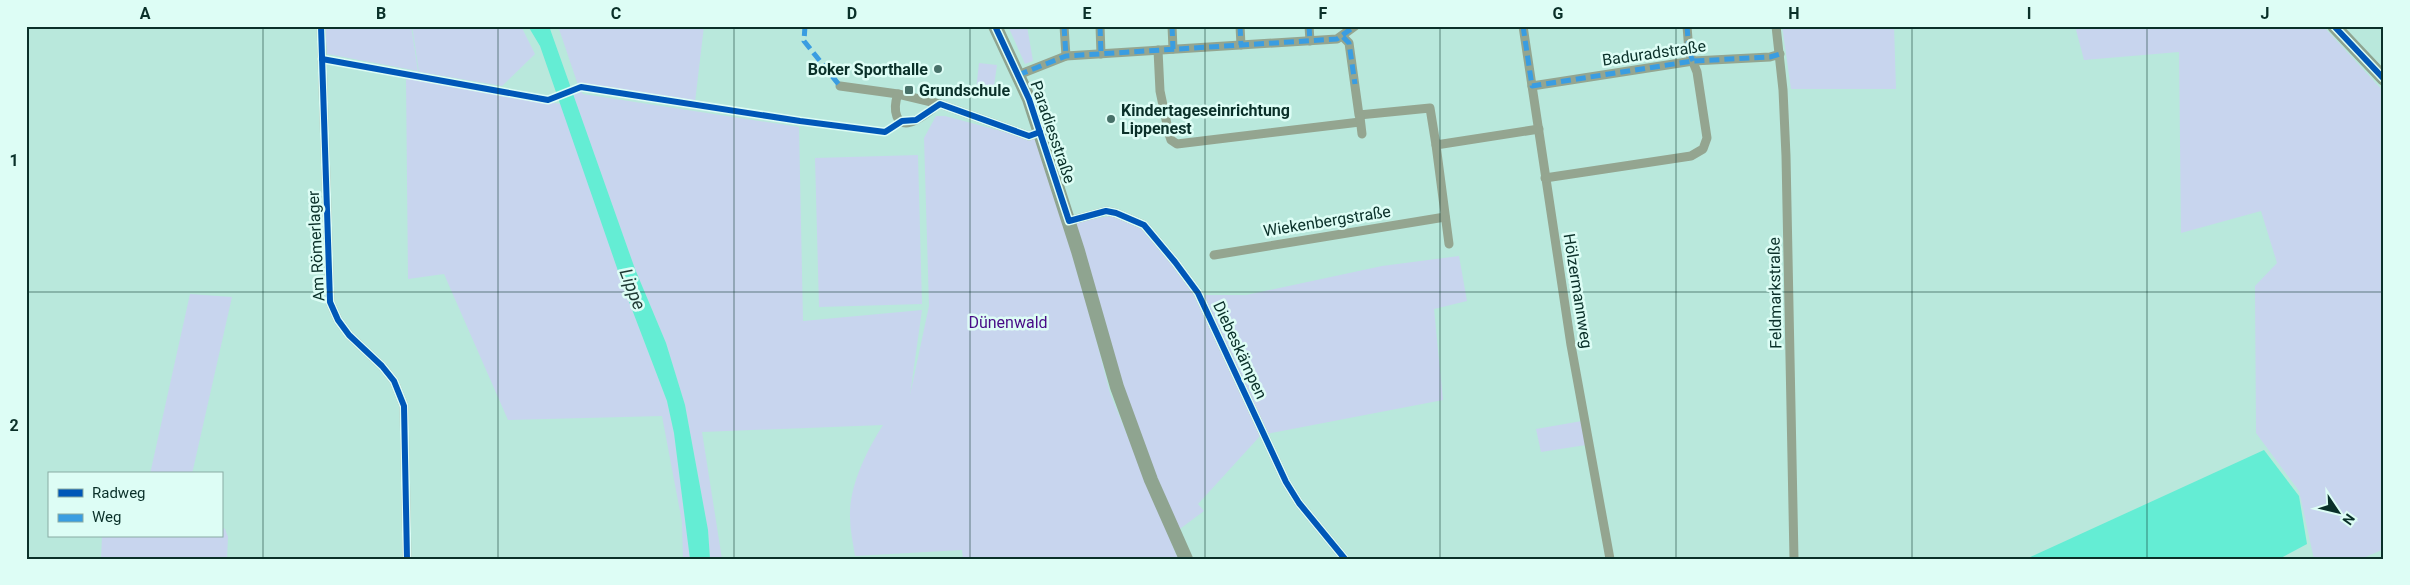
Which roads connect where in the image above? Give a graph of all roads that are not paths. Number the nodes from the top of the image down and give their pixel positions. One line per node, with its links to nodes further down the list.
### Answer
1 (321, 26): 38 (street, Am Römerlager)
2 (995, 26): 22 (main road, Paradiesstraße)
3 (1064, 26): 20 (street)
4 (1100, 26): 18 (street)
5 (1172, 26): 17 (street)
6 (1240, 26): 15 (street)
7 (1309, 26): 14 (street)
8 (1354, 26): 13 (street)
9 (1524, 26): 25 (street, Hölzermannweg)
10 (1687, 26): 21 (street)
11 (1776, 26): 19 (street, Feldmarkstraße)
12 (2334, 26): 23 (main road)
13 (1343, 37): 14 (street); 28 (street)
14 (1310, 41): 15 (street)
15 (1241, 45): 17 (street)
16 (1158, 50): 17 (street); 18 (street); 28 (street)
17 (1173, 50)
18 (1101, 54): 20 (street)
19 (1780, 54): 21 (street, Baduradstraße); 42 (street, Feldmarkstraße)
20 (1066, 56): 22 (street)
21 (1693, 61): 25 (street, Baduradstraße); 33 (street)
22 (1018, 75): 30 (main road, Paradiesstraße)
23 (2384, 80)
24 (840, 86): 26 (street)
25 (1532, 86): 29 (street, Hölzermannweg)
26 (898, 94): 27 (street); 27 (street)
27 (940, 104): 30 (street)
28 (1360, 118): 31 (street); 32 (street)
29 (1539, 129): 32 (street); 33 (street, Hölzermannweg)
30 (1040, 132): 35 (main road, Paradiesstraße)
31 (1362, 134)
32 (1436, 145): 34 (street)
33 (1545, 178): 41 (street, Hölzermannweg)
34 (1445, 216): 36 (street); 37 (street, Wiekenbergstraße)
35 (1069, 221): 39 (main road, Paradiesstraße); 40 (street, Diebeskämpen)
36 (1449, 244)
37 (1214, 255)
38 (407, 559)
39 (1186, 559)
40 (1345, 559)
41 (1610, 559)
42 (1794, 559)

